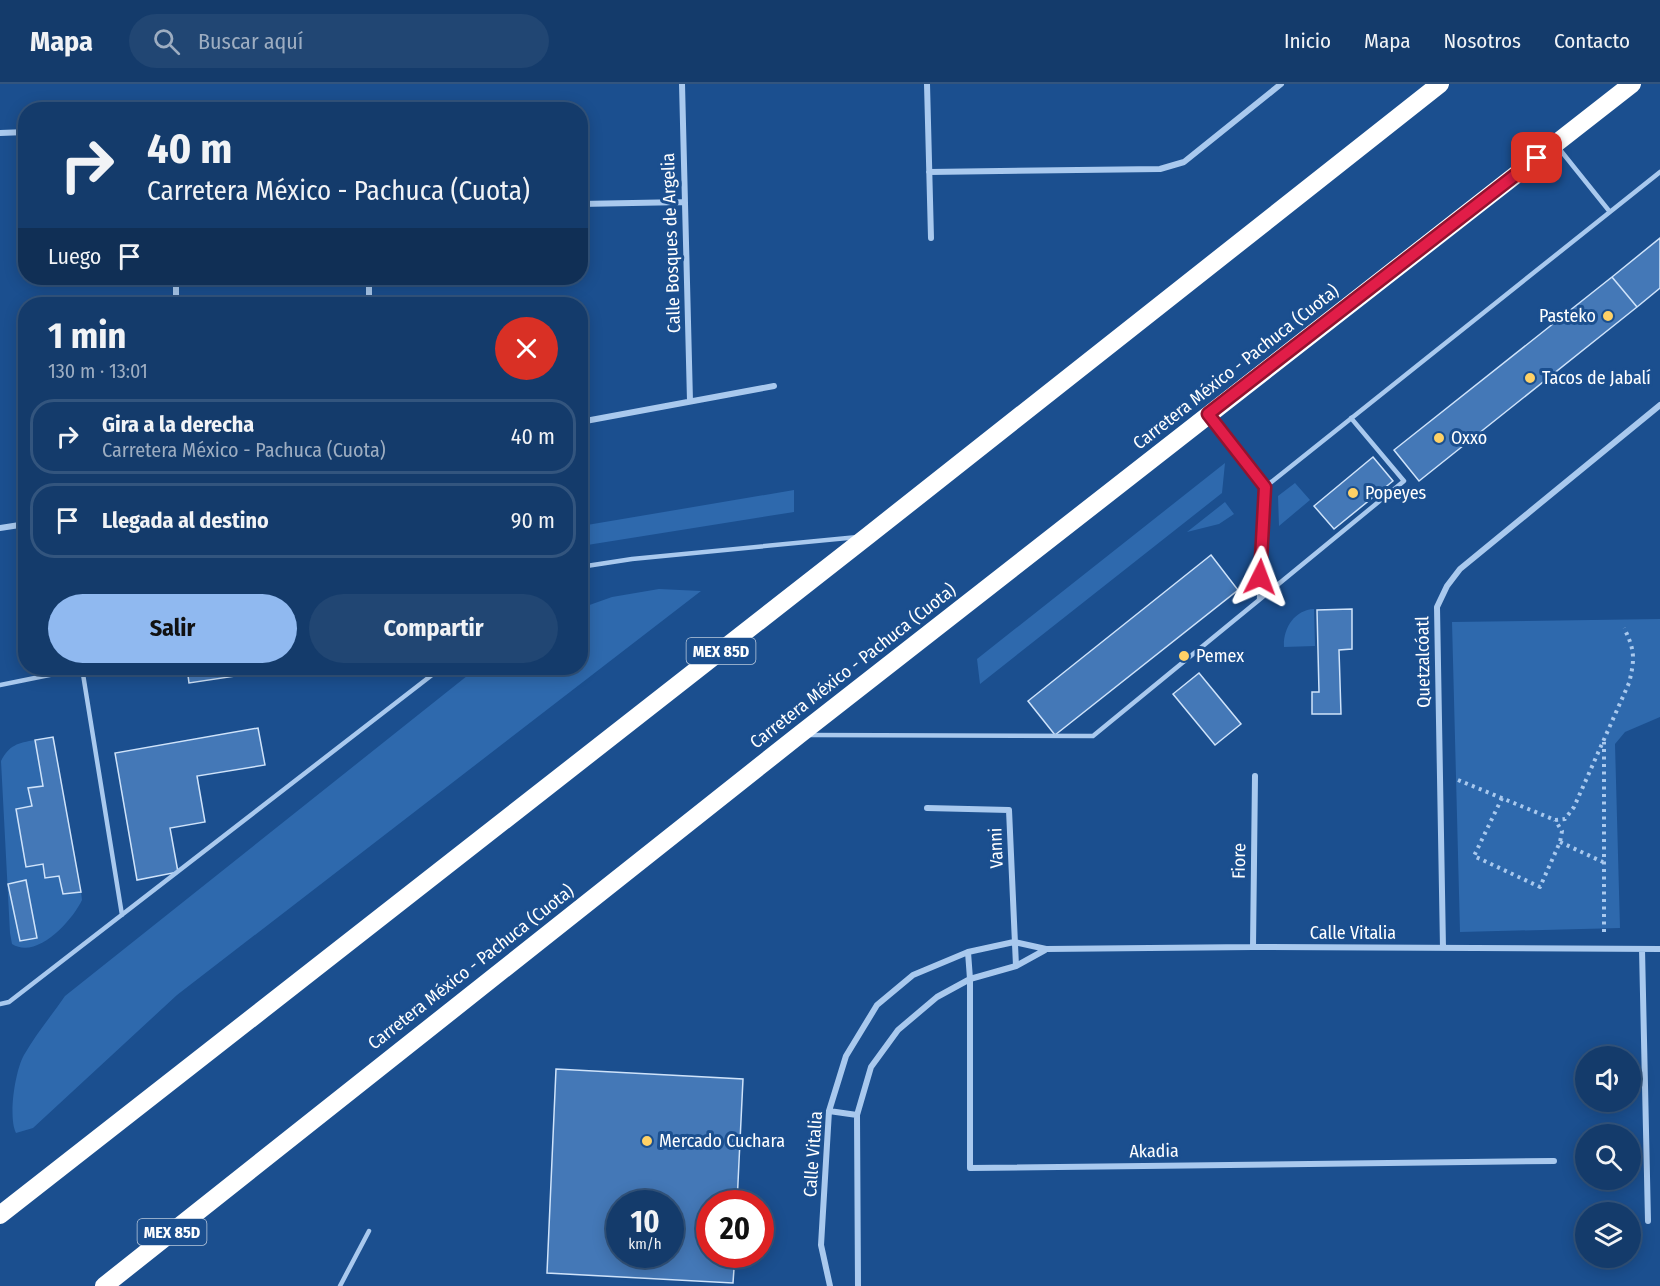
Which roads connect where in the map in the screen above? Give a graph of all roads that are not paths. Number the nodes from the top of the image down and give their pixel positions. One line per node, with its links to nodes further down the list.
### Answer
1 (682, 84): 11 (street, Calle Bosques de Argelia)
2 (927, 84): 9 (street)
3 (1281, 84): 9 (street)
4 (1440, 84): 24 (highway, MEX 85D)
5 (1632, 84): 8 (highway, Carretera México - Pachuca (Cuota) / MEX 85D)
6 (18, 132): 7 (street)
7 (0, 133)
8 (1555, 144): 13 (lane); 18 (highway, Carretera México - Pachuca (Cuota) / MEX 85D)
9 (929, 172): 14 (street)
10 (1660, 172): 13 (lane)
11 (685, 202): 12 (street); 16 (street, Calle Bosques de Argelia)
12 (588, 204)
13 (1610, 212): 19 (lane)
14 (931, 238)
15 (774, 386): 16 (street)
16 (690, 401): 20 (street)
17 (1660, 405): 37 (street, Quetzalcóatl)
18 (1208, 414): 21 (lane); 31 (highway, Carretera México - Pachuca (Cuota) / MEX 85D)
19 (1351, 418): 21 (lane); 26 (lane)
20 (588, 420)
21 (1265, 487): 26 (lane)
22 (18, 525): 23 (street)
23 (0, 528)
24 (869, 535): 25 (lane); 48 (highway, MEX 85D)
25 (588, 566)
26 (1259, 600): 31 (lane)
27 (49, 675): 30 (lane)
28 (84, 675): 34 (lane)
29 (432, 675): 34 (lane)
30 (0, 685)
31 (799, 735): 51 (highway, Carretera México - Pachuca (Cuota) / MEX 85D)
32 (1255, 776): 36 (street, Fiore)
33 (927, 808): 35 (street, Vanni)
34 (122, 915): 44 (lane)
35 (1014, 942): 38 (street, Calle Vitalia); 41 (street, Calle Vitalia); 42 (street, Vanni)
36 (1253, 947): 37 (street, Calle Vitalia); 38 (street, Calle Vitalia)
37 (1443, 948): 39 (street, Calle Vitalia)
38 (1046, 949): 42 (street, Calle Vitalia)
39 (1642, 949): 40 (street, Calle Vitalia); 49 (street)
40 (1660, 949)
41 (968, 952): 43 (street, Akadia); 45 (street, Calle Vitalia)
42 (1016, 966): 43 (street, Calle Vitalia)
43 (970, 979): 46 (street, Calle Vitalia); 47 (street, Akadia)
44 (0, 1004)
45 (829, 1111): 46 (street); 53 (street, Calle Vitalia)
46 (857, 1115): 54 (street, Calle Vitalia)
47 (1554, 1161)
48 (0, 1215)
49 (1648, 1221)
50 (369, 1231): 52 (lane)
51 (104, 1286)
52 (340, 1286)
53 (830, 1286)
54 (858, 1286)

